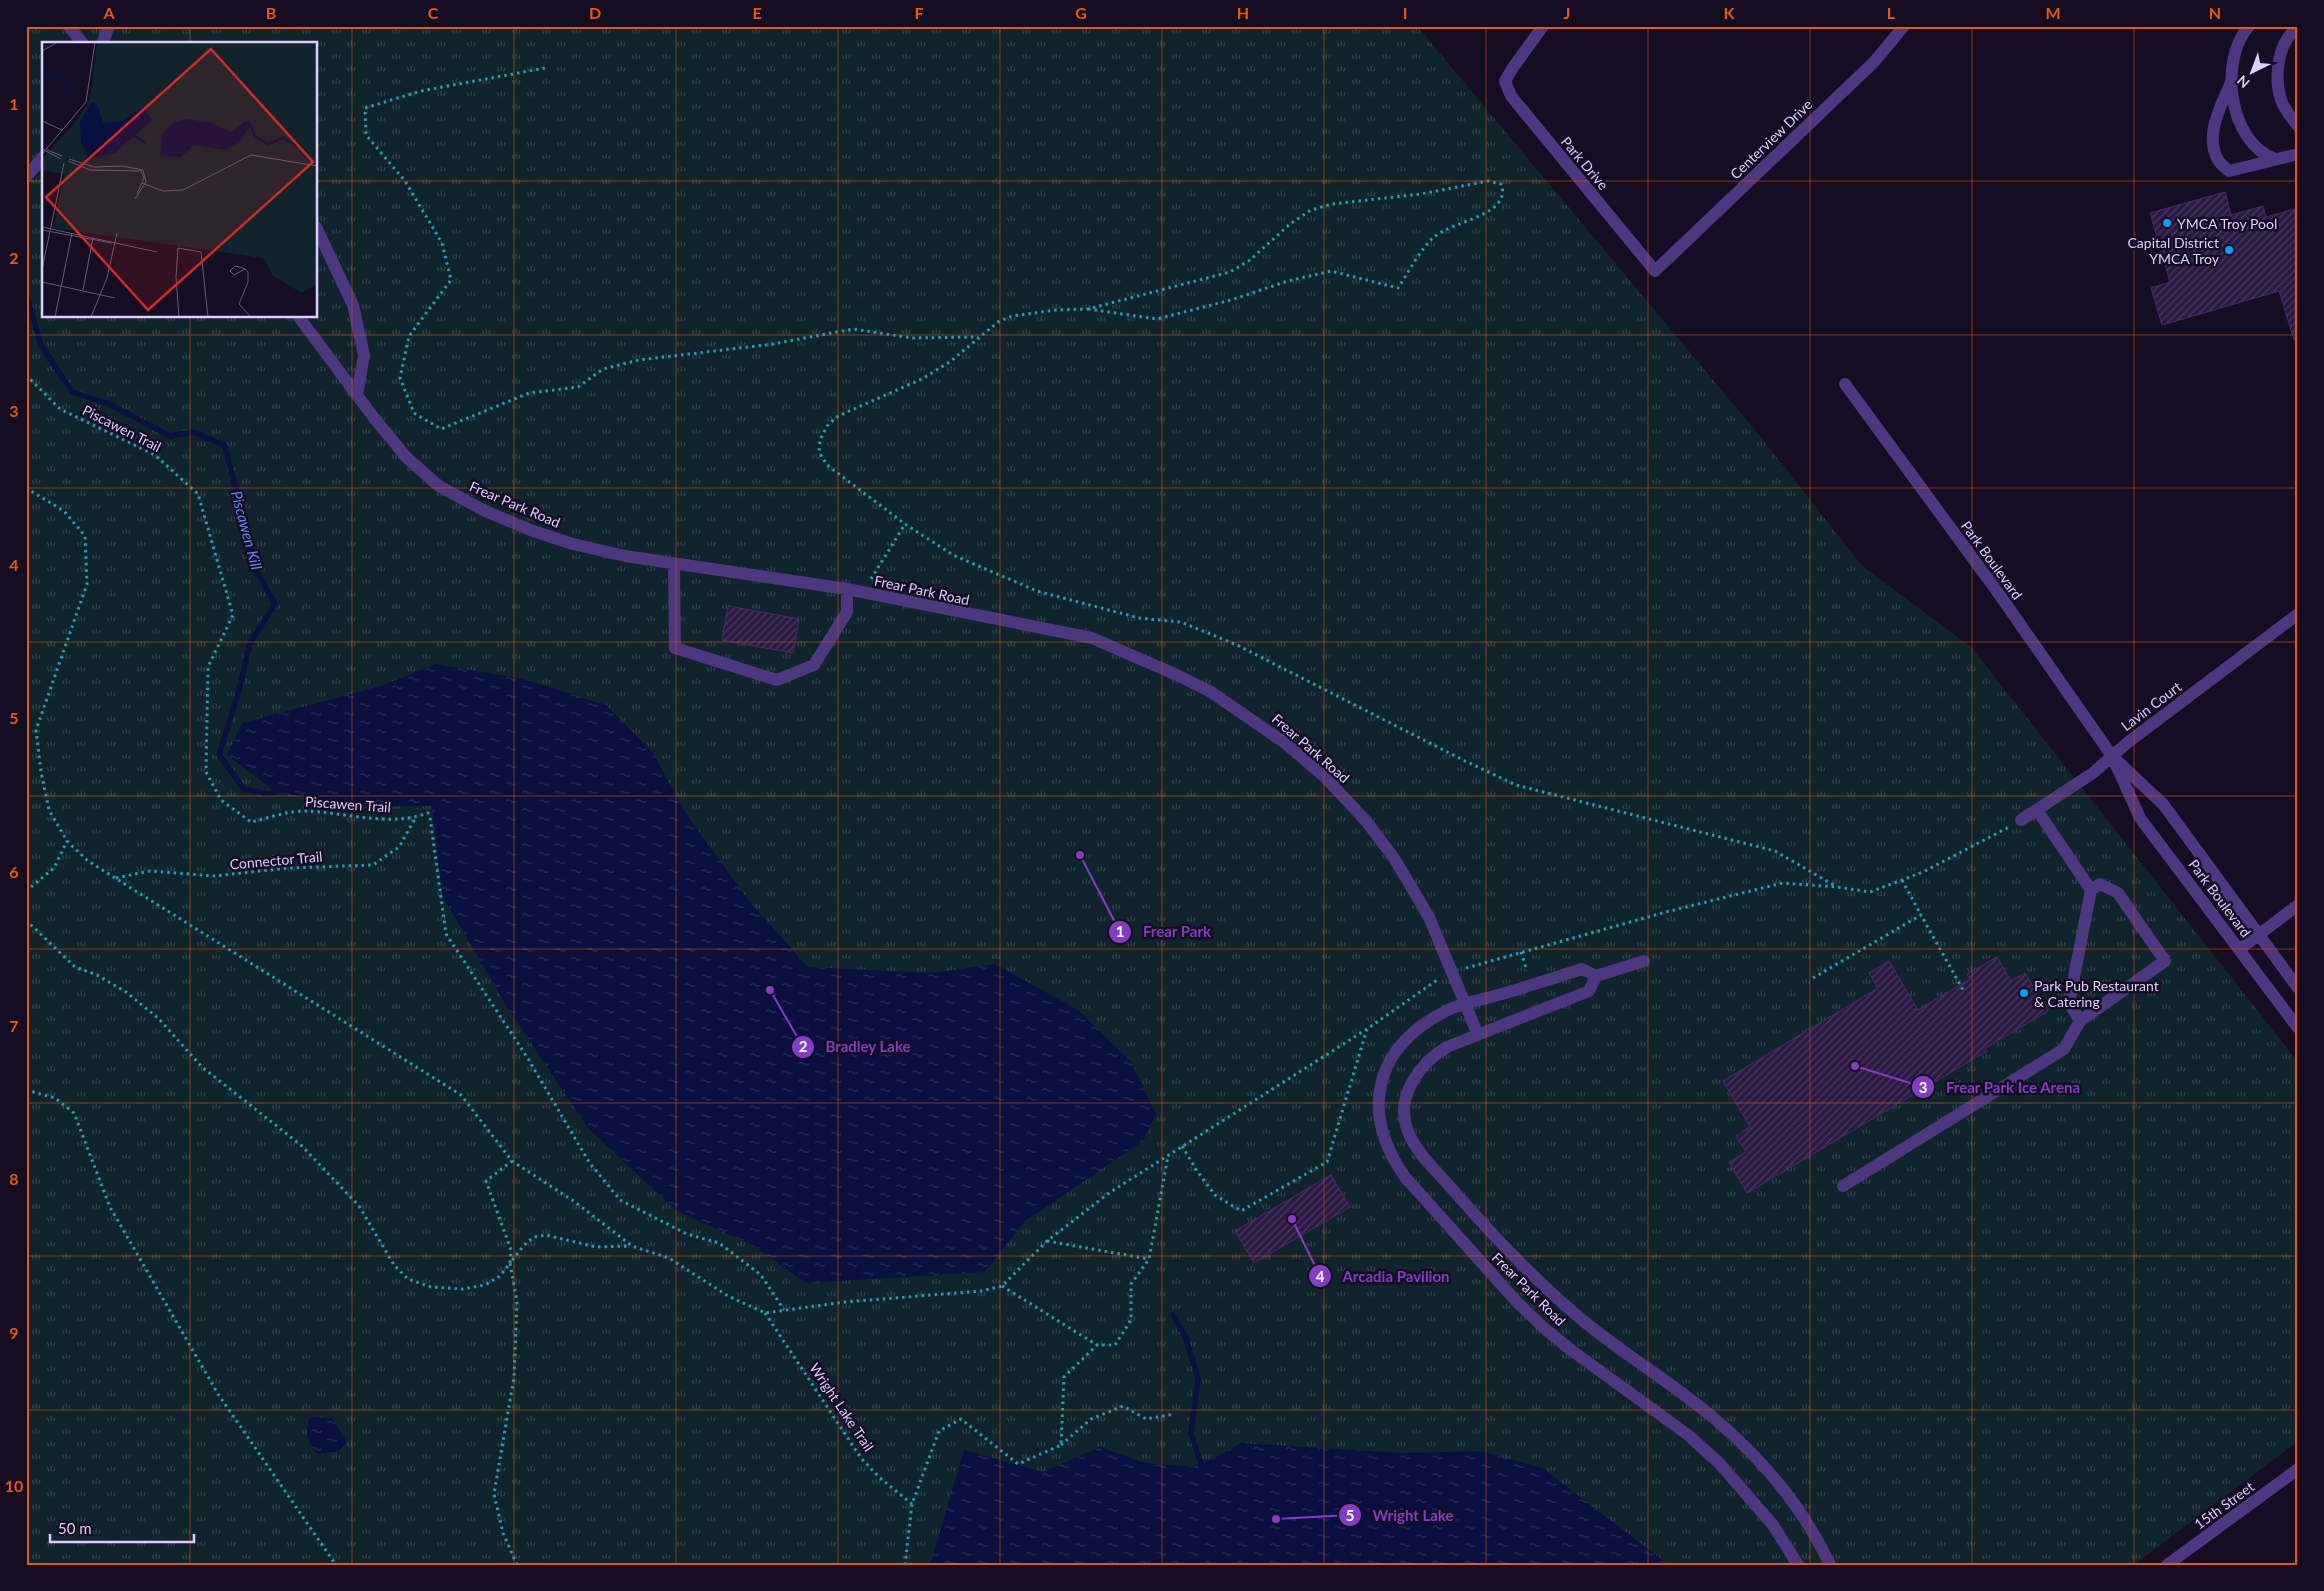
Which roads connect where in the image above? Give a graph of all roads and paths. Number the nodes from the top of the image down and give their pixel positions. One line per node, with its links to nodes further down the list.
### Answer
1 (68, 26): 7 (street)
2 (108, 26): 8 (street)
3 (1543, 26): 17 (street, Park Drive)
4 (1904, 26): 17 (street, Centerview Drive)
5 (2249, 26): 10 (street)
6 (2293, 28): 11 (street)
7 (81, 42)
8 (103, 42)
9 (545, 68): 20 (path)
10 (2231, 82): 14 (street); 14 (street)
11 (2298, 126)
12 (2298, 154): 14 (street)
13 (42, 158): 15 (street)
14 (2275, 159)
15 (26, 177)
16 (318, 232): 23 (street)
17 (1656, 271)
18 (1088, 309): 18 (path); 20 (path)
19 (299, 318): 23 (street, Frear Park Road)
20 (979, 338): 25 (path)
21 (26, 375): 32 (path, Piscawen Trail)
22 (1845, 384): 30 (street, Park Boulevard)
23 (357, 395): 26 (street, Frear Park Road)
24 (26, 488): 34 (path)
25 (906, 524): 27 (path); 37 (path)
26 (674, 564): 28 (street, Frear Park Road); 28 (street)
27 (868, 584)
28 (847, 589): 52 (street, Frear Park Road)
29 (2298, 614): 30 (street, Lavin Court)
30 (2112, 756): 31 (street, Lavin Court); 43 (street, Park Boulevard); 44 (street, Park Boulevard)
31 (2037, 810): 33 (street, Lavin Court); 38 (street)
32 (416, 817): 35 (path, Connector Trail); 67 (path)
33 (2021, 820): 36 (path)
34 (67, 841): 35 (path); 39 (path)
35 (116, 878): 60 (path)
36 (1902, 880): 37 (path); 41 (path)
37 (1837, 887): 46 (path)
38 (2091, 890): 53 (street); 53 (street)
39 (26, 891)
40 (2298, 905): 43 (street)
41 (1921, 915): 48 (path); 51 (path)
42 (26, 920): 65 (path)
43 (2258, 935): 44 (street); 50 (street, Park Boulevard)
44 (2240, 949): 54 (street, Park Boulevard)
45 (1644, 961): 47 (street, Frear Park Road)
46 (1466, 968)
47 (1596, 976): 52 (street, Frear Park Road); 56 (street, Frear Park Road)
48 (1813, 978)
49 (1437, 980): 55 (path)
50 (2298, 988)
51 (1963, 990)
52 (1465, 1004): 56 (street, Frear Park Road); 77 (street, Frear Park Road)
53 (2080, 1021): 61 (street)
54 (2298, 1028)
55 (1367, 1029): 58 (path); 58 (path)
56 (1478, 1035): 78 (street, Frear Park Road)
57 (26, 1090): 74 (path)
58 (1182, 1146): 59 (path)
59 (1168, 1156): 62 (path); 64 (path)
60 (512, 1161): 63 (path); 65 (path)
61 (1843, 1186)
62 (1047, 1241): 64 (path); 66 (path)
63 (632, 1246): 65 (path); 68 (path)
64 (1149, 1260): 69 (path)
65 (510, 1263): 75 (path)
66 (1002, 1286): 67 (path); 69 (path)
67 (784, 1310): 68 (path)
68 (765, 1313): 73 (path, Wright Lake Trail)
69 (1097, 1345): 71 (path)
70 (1175, 1414): 71 (path)
71 (1061, 1445): 73 (path)
72 (2298, 1469): 79 (street, 15th Street)
73 (912, 1504): 76 (path)
74 (336, 1565)
75 (517, 1565)
76 (906, 1565)
77 (1798, 1565)
78 (1830, 1565)
79 (2167, 1565)

